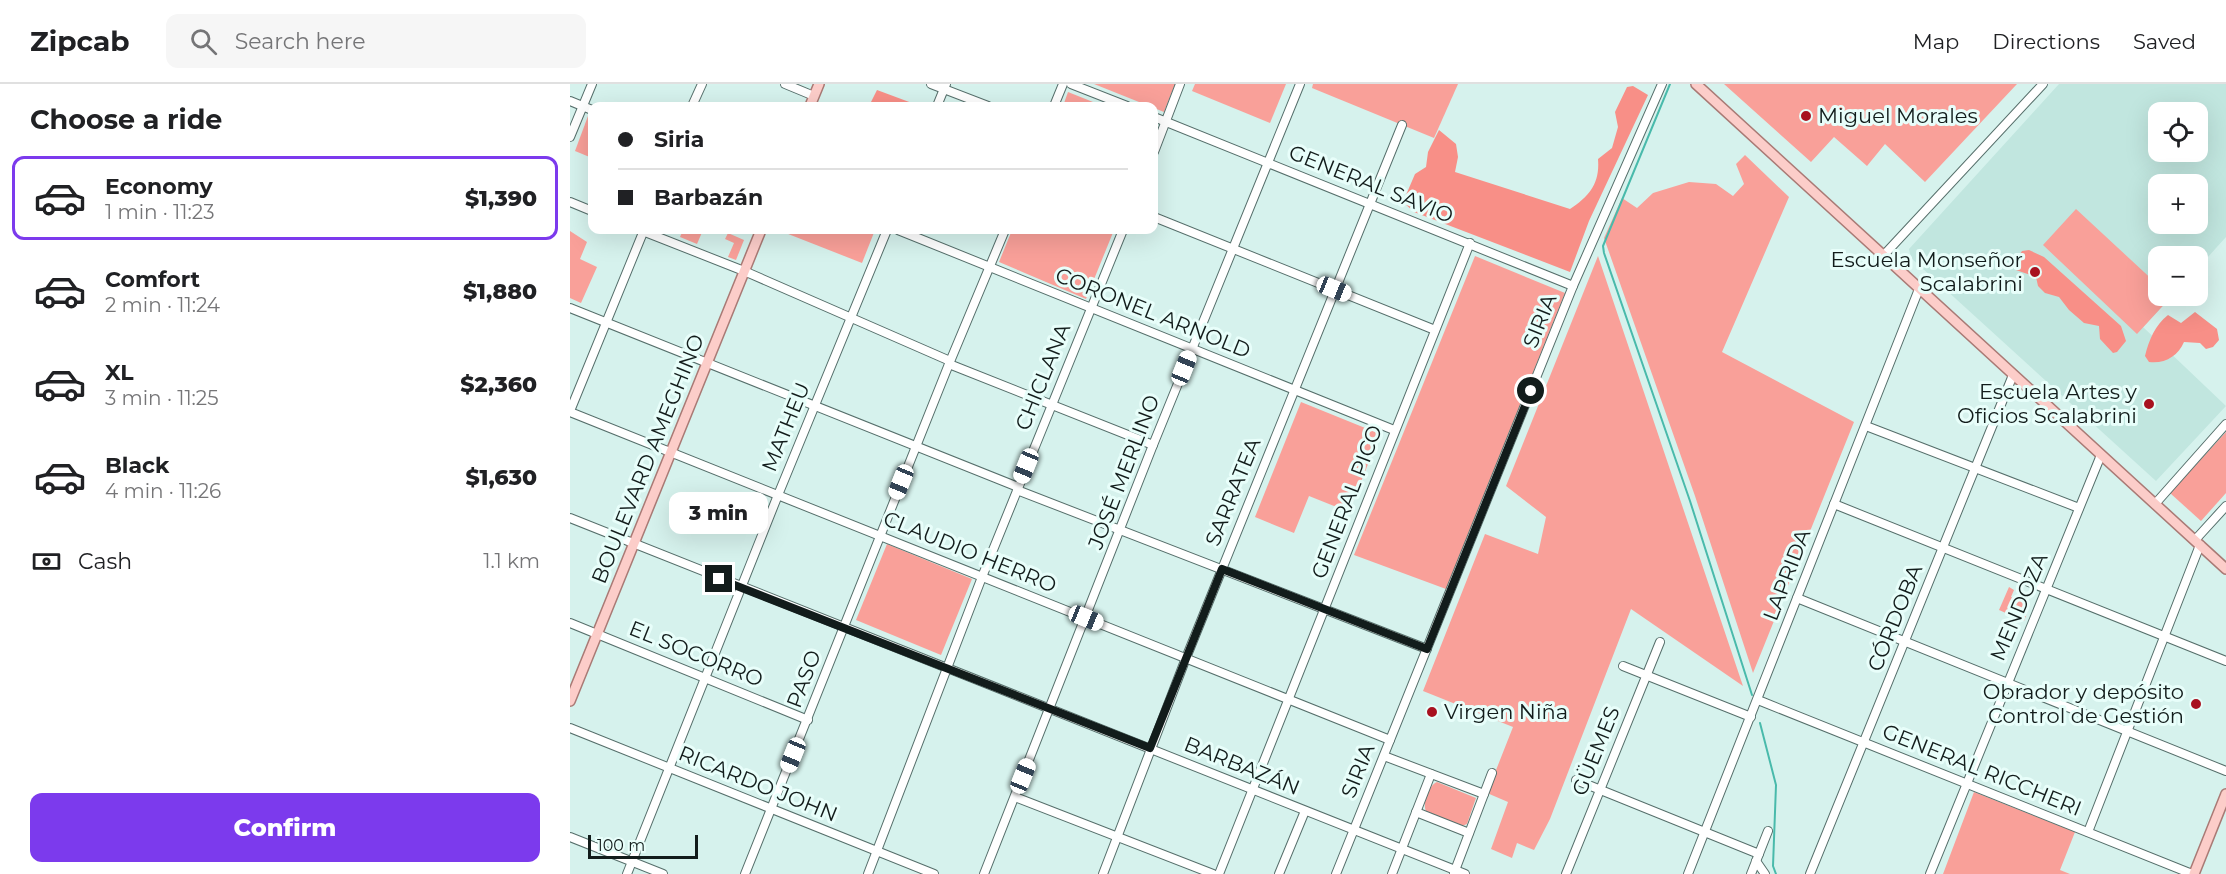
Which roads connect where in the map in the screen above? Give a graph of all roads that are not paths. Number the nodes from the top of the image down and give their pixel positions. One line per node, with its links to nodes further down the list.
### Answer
1 (592, 84): 22 (street)
2 (702, 84): 16 (street)
3 (785, 84): 14 (street)
4 (819, 84): 14 (main road)
5 (931, 84): 13 (street)
6 (1063, 84): 20 (street)
7 (1071, 84): 21 (street)
8 (1180, 84): 25 (street)
9 (1300, 84): 29 (street, JOSÉ MERLINO)
10 (1662, 84): 46 (street, SIRIA)
11 (1695, 84): 43 (main road)
12 (2043, 84): 43 (street)
13 (945, 86): 18 (street); 19 (street)
14 (814, 96): 17 (main road)
15 (570, 101): 22 (street)
16 (695, 102)
17 (812, 102)
18 (939, 102)
19 (979, 102)
20 (1056, 102)
21 (1117, 102)
22 (582, 106): 23 (street); 27 (street)
23 (588, 108)
24 (1158, 119): 25 (street, GENERAL SAVIO)
25 (1165, 122): 28 (street); 29 (street, GENERAL SAVIO)
26 (1402, 125): 31 (street, SARRATEA)
27 (570, 137)
28 (1158, 141)
29 (1269, 162): 31 (street, GENERAL SAVIO); 42 (street, JOSÉ MERLINO)
30 (570, 202): 32 (street)
31 (1369, 203): 41 (street, GENERAL SAVIO); 47 (street, SARRATEA)
32 (588, 209)
33 (1158, 219): 42 (street)
34 (640, 234): 52 (street)
35 (652, 234): 45 (street)
36 (759, 234): 45 (main road, BOULEVARD AMEGHINO)
37 (885, 234): 51 (street, MATHEU)
38 (908, 234): 44 (street, CORONEL ARNOLD)
39 (1003, 234): 44 (street, PASO)
40 (1120, 234): 50 (street, CHICLANA)
41 (1470, 243): 46 (street, GENERAL SAVIO); 53 (street, GENERAL PICO)
42 (1233, 249): 47 (street); 54 (street, JOSÉ MERLINO)
43 (1883, 256): 48 (main road)
44 (991, 266): 50 (street, CORONEL ARNOLD); 56 (street, PASO)
45 (744, 271): 51 (street); 55 (main road, BOULEVARD AMEGHINO)
46 (1574, 286): 96 (street, SIRIA)
47 (1334, 289): 53 (street); 58 (street, SARRATEA)
48 (1919, 289): 57 (main road); 63 (street, LAPRIDA)
49 (570, 308): 52 (street)
50 (1091, 308): 54 (street, CORONEL ARNOLD); 59 (street, CHICLANA)
51 (851, 317): 56 (street); 60 (street, MATHEU)
52 (607, 322): 55 (street); 61 (street)
53 (1435, 330): 64 (street, GENERAL PICO)
54 (1192, 349): 58 (street, CORONEL ARNOLD); 65 (street, JOSÉ MERLINO)
55 (707, 362): 60 (street); 67 (main road, BOULEVARD AMEGHINO)
56 (950, 362): 59 (street); 66 (street, PASO)
57 (2013, 375): 68 (main road); 69 (street, CÓRDOBA)
58 (1294, 390): 64 (street, CORONEL ARNOLD); 82 (street, SARRATEA)
59 (1051, 405): 65 (street); 70 (street, CHICLANA)
60 (814, 406): 66 (street); 71 (street, MATHEU)
61 (570, 412): 67 (street, CLAUDIO HERRO)
62 (2226, 424): 73 (street)
63 (1866, 426): 69 (street); 72 (street, LAPRIDA)
64 (1394, 430): 88 (street, GENERAL PICO)
65 (1153, 445): 77 (street, JOSÉ MERLINO)
66 (916, 447): 70 (street); 78 (street, PASO)
67 (670, 452): 71 (street, CLAUDIO HERRO); 80 (main road, BOULEVARD AMEGHINO)
68 (2101, 455): 73 (main road); 75 (street, MENDOZA)
69 (1975, 467): 75 (street); 81 (street, CÓRDOBA)
70 (1018, 488): 77 (street); 84 (street, CHICLANA)
71 (778, 495): 78 (street, CLAUDIO HERRO); 85 (street, MATHEU)
72 (1834, 504): 81 (street); 87 (street, LAPRIDA)
73 (2155, 504): 79 (main road)
74 (2226, 506): 79 (street)
75 (2079, 508): 86 (street, MENDOZA)
76 (570, 518): 80 (street, BARBAZÁN)
77 (1120, 530): 82 (street); 89 (street, JOSÉ MERLINO)
78 (880, 536): 84 (street, CLAUDIO HERRO); 91 (street, PASO)
79 (2197, 542): 83 (main road); 93 (street)
80 (633, 543): 85 (street, BARBAZÁN); 92 (main road, BOULEVARD AMEGHINO)
81 (1943, 546): 86 (street); 94 (street, CÓRDOBA)
82 (1222, 569): 88 (street); 97 (street, SARRATEA)
83 (2226, 569)
84 (982, 577): 89 (street, CLAUDIO HERRO); 100 (street, CHICLANA)
85 (741, 587): 91 (street, BARBAZÁN); 102 (street, MATHEU)
86 (2047, 589): 93 (street); 103 (street, MENDOZA)
87 (1797, 598): 94 (street); 105 (street, LAPRIDA)
88 (1324, 609): 96 (street); 104 (street, GENERAL PICO)
89 (1086, 618): 97 (street, CLAUDIO HERRO); 107 (street, JOSÉ MERLINO)
90 (570, 623): 92 (street, EL SOCORRO)
91 (844, 628): 100 (street, BARBAZÁN); 109 (street, PASO)
92 (597, 633): 102 (street, EL SOCORRO); 106 (main road, BOULEVARD AMEGHINO)
93 (2163, 637): 98 (street); 111 (street)
94 (1905, 640): 103 (street); 113 (street, CÓRDOBA)
95 (1660, 642): 101 (street, GÜEMES)
96 (1427, 649): 112 (street, SIRIA)
97 (1186, 658): 104 (street, CLAUDIO HERRO); 114 (street, SARRATEA)
98 (2226, 661)
99 (1623, 666): 101 (street)
100 (947, 669): 107 (street, BARBAZÁN); 138 (street, CHICLANA)
101 (1646, 676): 108 (street); 122 (street, GÜEMES)
102 (705, 677): 109 (street, EL SOCORRO); 116 (street, MATHEU)
103 (2007, 682): 111 (street); 121 (street, MENDOZA)
104 (1290, 700): 112 (street, CLAUDIO HERRO); 123 (street, GENERAL PICO)
105 (1758, 700): 108 (street, LAPRIDA); 113 (street, GENERAL RICCHERI)
106 (570, 702)
107 (1049, 710): 114 (street, BARBAZÁN); 126 (street, JOSÉ MERLINO)
108 (1751, 717): 132 (street, LAPRIDA)
109 (808, 720): 127 (street, PASO)
110 (570, 728): 116 (street, RICARDO JOHN)
111 (2127, 730): 117 (street); 133 (street)
112 (1390, 740): 115 (street, SIRIA)
113 (1864, 743): 121 (street, GENERAL RICCHERI); 158 (street, CÓRDOBA)
114 (1150, 748): 123 (street, BARBAZÁN); 136 (street, SARRATEA)
115 (1384, 756): 119 (street); 130 (street, SIRIA)
116 (669, 768): 127 (street, RICARDO JOHN); 140 (street, MATHEU)
117 (2226, 771)
118 (1492, 773): 124 (street)
119 (1431, 774): 124 (street); 129 (street)
120 (1576, 780): 122 (street)
121 (1966, 783): 133 (street, GENERAL RICCHERI); 159 (street, MENDOZA)
122 (1600, 789): 132 (street); 154 (street, GÜEMES)
123 (1252, 790): 128 (street, BARBAZÁN); 142 (street, GENERAL PICO)
124 (1484, 794): 134 (street)
125 (2226, 795): 160 (main road)
126 (1015, 797): 136 (street); 148 (street, JOSÉ MERLINO)
127 (772, 809): 138 (street, RICARDO JOHN); 145 (street, PASO)
128 (1305, 811): 130 (street, BARBAZÁN); 150 (street)
129 (1416, 812): 134 (street); 137 (street)
130 (1353, 830): 137 (street, BARBAZÁN); 151 (street, SIRIA)
131 (1768, 831): 139 (street)
132 (1704, 832): 139 (street); 155 (street, LAPRIDA)
133 (2088, 832): 160 (street, GENERAL RICCHERI)
134 (1469, 833): 141 (street)
135 (570, 837): 140 (street)
136 (1117, 838): 142 (street); 149 (street, SARRATEA)
137 (1401, 848): 141 (street, BARBAZÁN); 152 (street)
138 (877, 851): 146 (street, CHICLANA); 147 (street, RICARDO JOHN)
139 (1758, 857): 156 (street); 157 (street)
140 (632, 861): 143 (street, MATHEU); 144 (street)
141 (1454, 872): 153 (street, BARBAZÁN)
142 (1220, 873)
143 (627, 874)
144 (663, 874)
145 (745, 874)
146 (868, 874)
147 (934, 874)
148 (984, 874)
149 (1103, 874)
150 (1279, 874)
151 (1336, 874)
152 (1392, 874)
153 (1465, 874)
154 (1566, 874)
155 (1688, 874)
156 (1751, 874)
157 (1766, 874)
158 (1810, 874)
159 (1930, 874)
160 (2193, 874)

